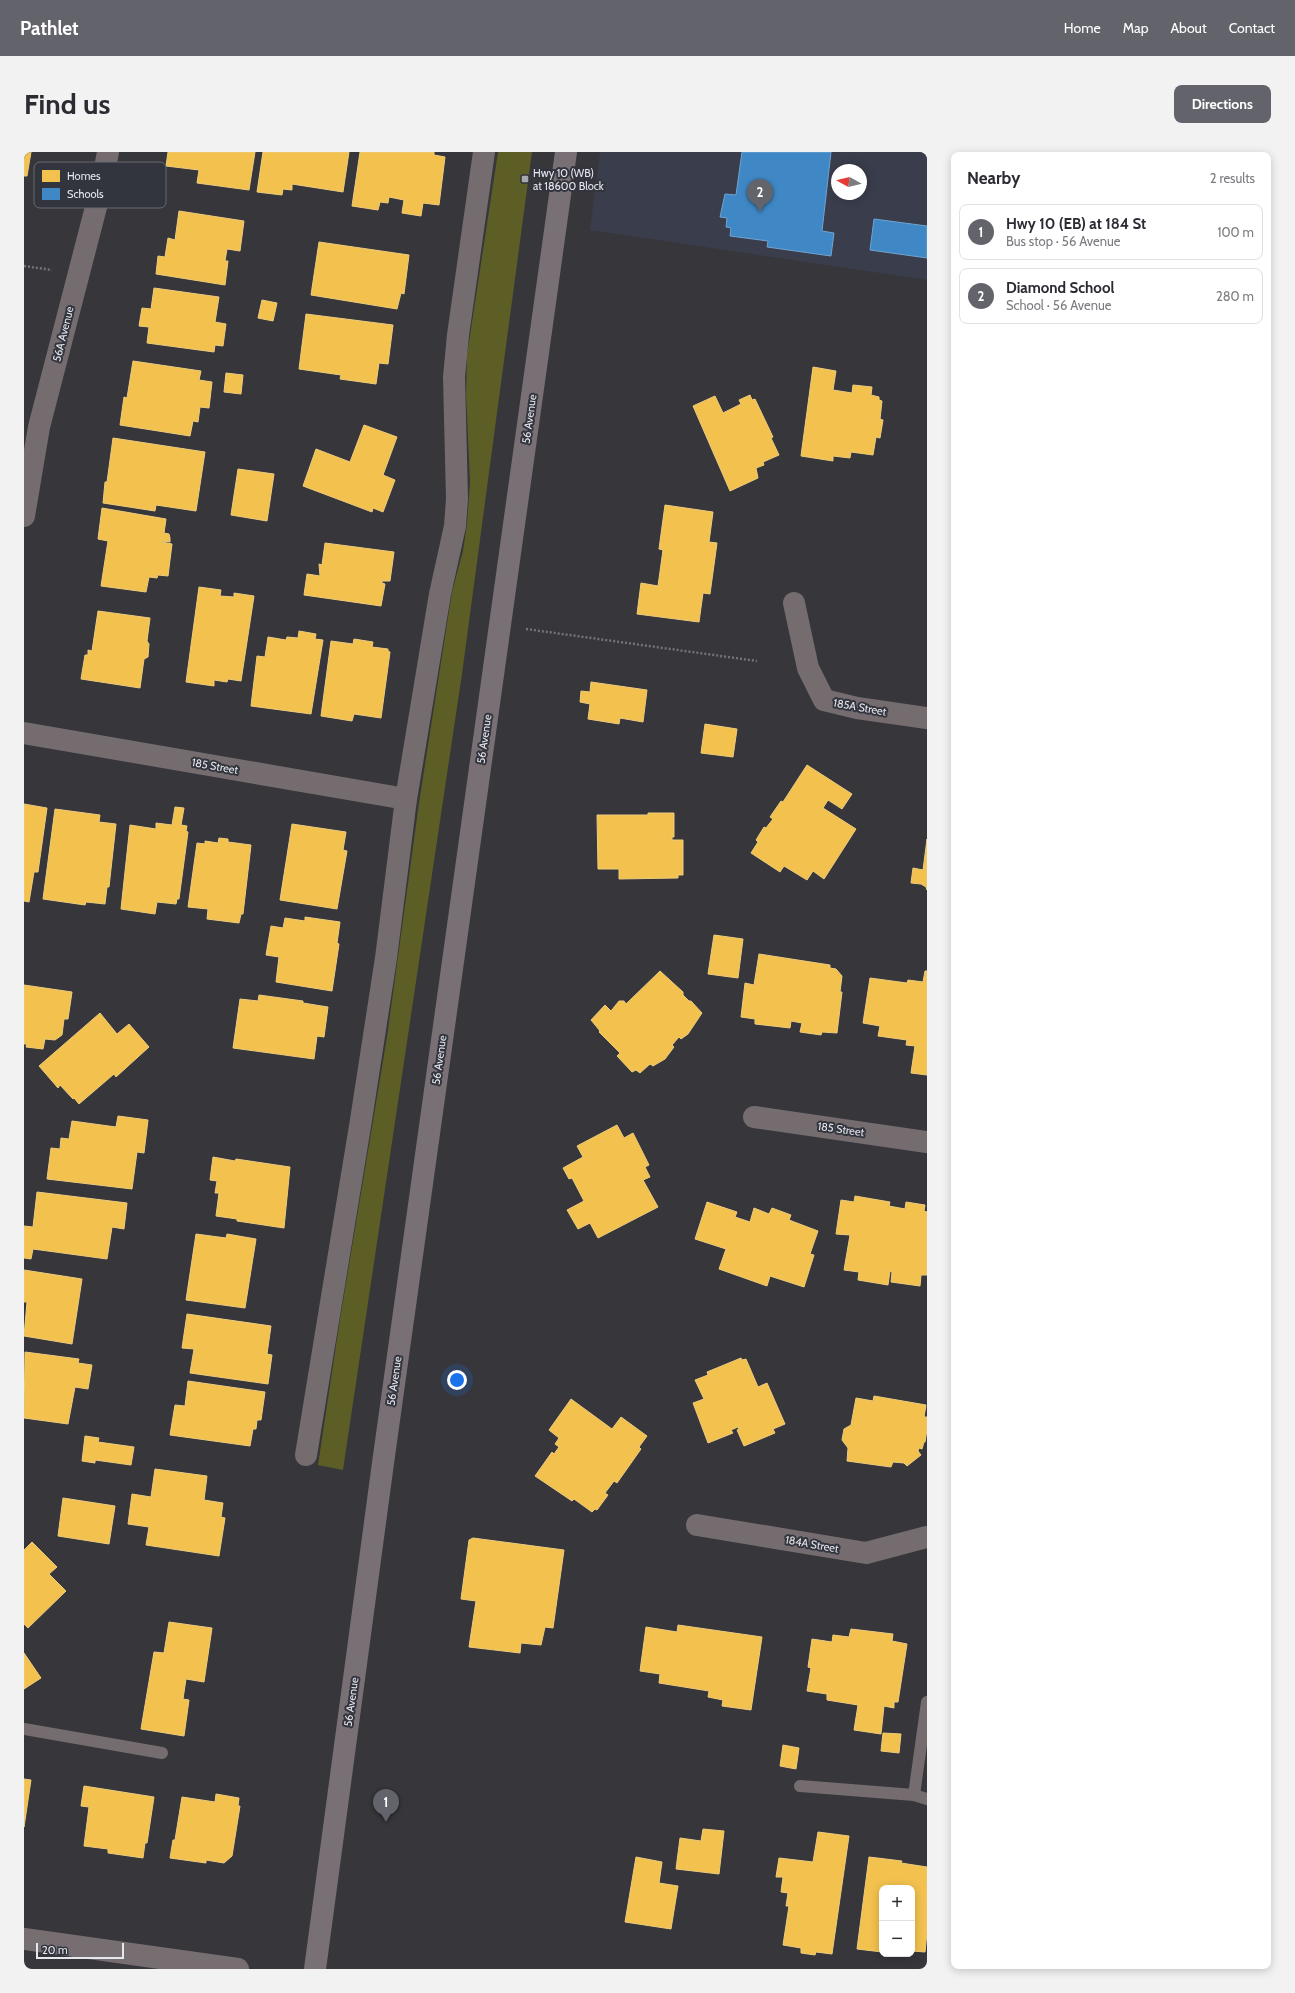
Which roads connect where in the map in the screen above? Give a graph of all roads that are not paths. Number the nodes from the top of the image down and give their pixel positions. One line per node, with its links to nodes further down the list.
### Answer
1 (108, 152): 4 (street, 56A Avenue)
2 (484, 152): 10 (street)
3 (566, 152): 24 (highway, 56 Avenue)
4 (106, 162)
5 (96, 208): 6 (street, 56A Avenue)
6 (24, 516)
7 (794, 603): 8 (street, 185A Street)
8 (927, 718)
9 (24, 733): 10 (street, 185 Street)
10 (406, 799): 13 (street)
11 (754, 1117): 12 (street, 185 Street)
12 (927, 1142)
13 (306, 1455)
14 (697, 1525): 15 (street, 184A Street)
15 (927, 1536)
16 (927, 1702): 20 (lane)
17 (24, 1728): 18 (lane)
18 (162, 1753)
19 (800, 1786): 20 (lane)
20 (914, 1795): 21 (lane)
21 (927, 1799)
22 (24, 1938): 23 (main road)
23 (238, 1969)
24 (315, 1969)

